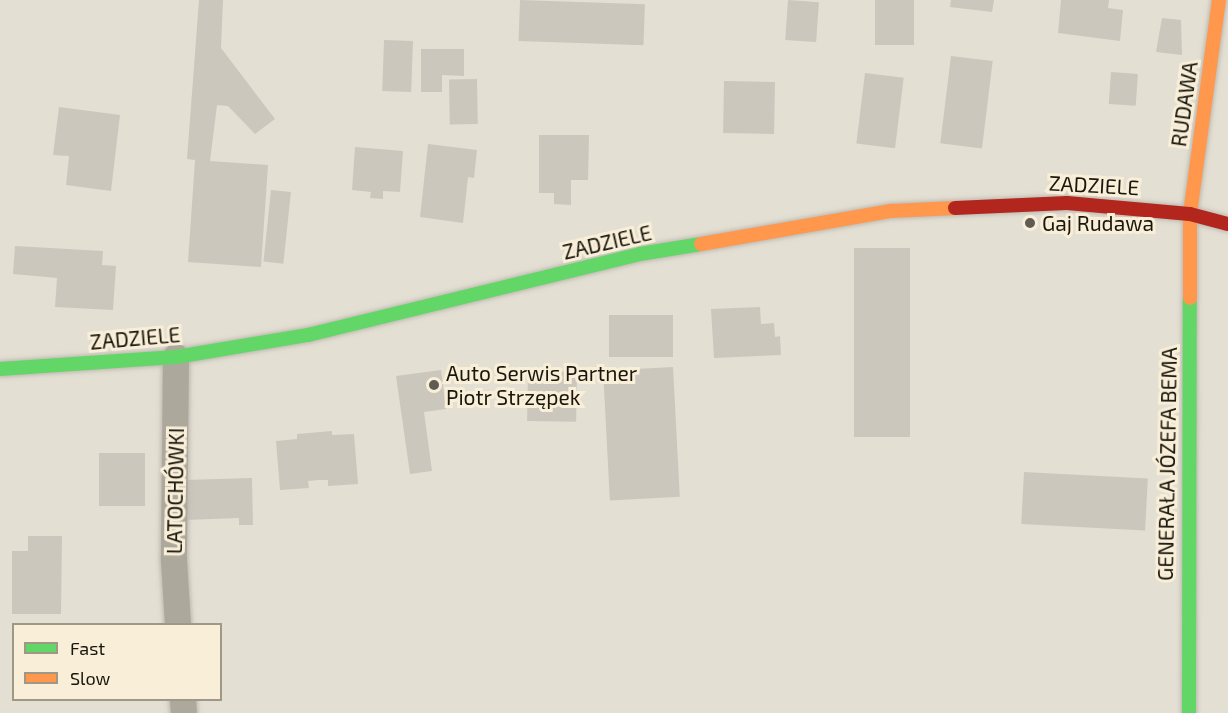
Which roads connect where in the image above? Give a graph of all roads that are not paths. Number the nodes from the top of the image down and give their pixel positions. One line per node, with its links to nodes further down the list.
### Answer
1 (1220, 0): 2 (street, RUDAWA)
2 (1190, 214): 3 (street, ZADZIELE); 4 (street, ZADZIELE); 7 (street, GENERAŁA JÓZEFA BEMA)
3 (1228, 224)
4 (176, 357): 5 (street, ZADZIELE); 6 (street, LATOCHÓWKI)
5 (0, 369)
6 (178, 623)
7 (1189, 713)

